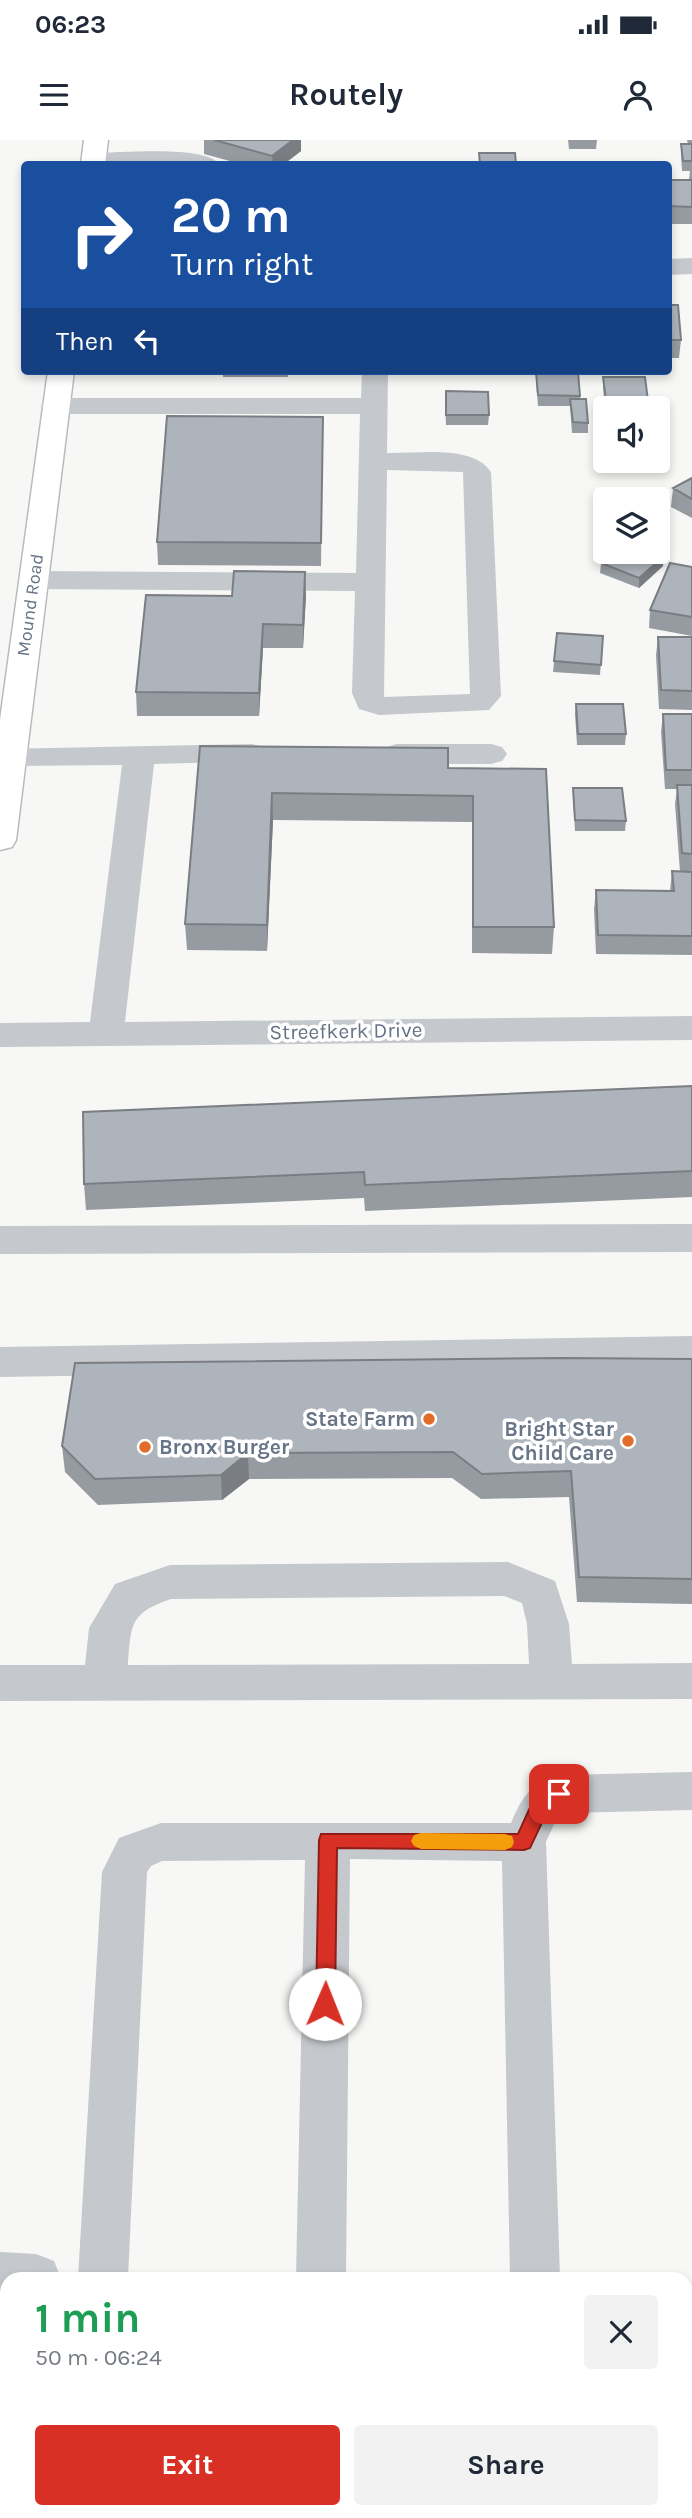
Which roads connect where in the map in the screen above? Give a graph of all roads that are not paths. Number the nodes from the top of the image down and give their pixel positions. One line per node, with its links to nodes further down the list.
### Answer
1 (94, 155): 2 (street)
2 (198, 161)
3 (692, 266): 4 (street)
4 (672, 267)
5 (60, 375): 7 (main road, Mound Road)
6 (375, 375): 8 (street)
7 (55, 406): 8 (street); 10 (main road, Mound Road)
8 (375, 406): 9 (street)
9 (374, 461): 11 (street); 11 (street)
10 (33, 580): 11 (street); 16 (main road, Mound Road)
11 (370, 582)
12 (275, 754): 15 (street)
13 (370, 754): 14 (street)
14 (491, 754)
15 (139, 755): 16 (street); 19 (street)
16 (10, 756): 17 (main road, Mound Road)
17 (0, 840)
18 (692, 1028): 19 (street, Streefkerk Drive)
19 (106, 1034): 20 (street, Streefkerk Drive)
20 (0, 1035)
21 (692, 1238): 22 (street)
22 (0, 1240)
23 (692, 1351): 24 (street)
24 (0, 1362)
25 (692, 1681): 26 (street)
26 (552, 1682): 28 (street); 28 (street)
27 (0, 1683): 28 (street)
28 (105, 1683)
29 (692, 1791): 31 (street)
30 (328, 1840): 31 (street); 32 (street); 33 (street)
31 (524, 1842): 34 (street)
32 (103, 2272)
33 (321, 2272)
34 (536, 2272)

